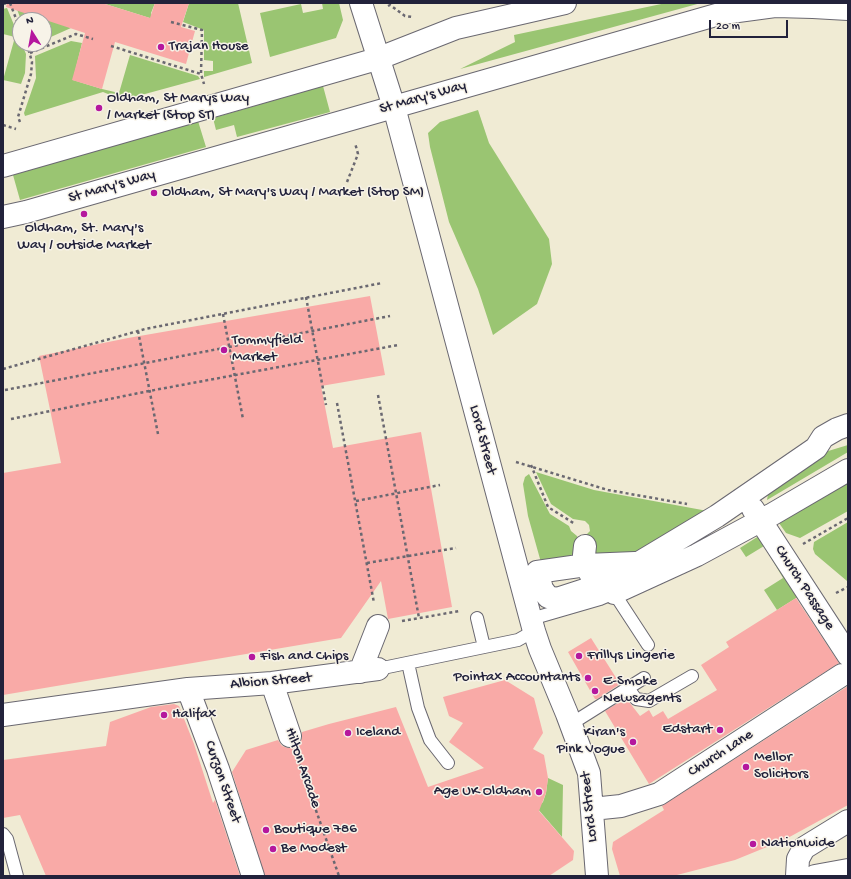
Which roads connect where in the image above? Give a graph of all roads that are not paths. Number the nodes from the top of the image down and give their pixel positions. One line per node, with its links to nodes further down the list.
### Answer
1 (362, 3): 4 (street, Lord Street)
2 (565, 3): 4 (street)
3 (848, 10): 5 (street, St Mary's Way)
4 (377, 58): 5 (street, Lord Street); 6 (street)
5 (394, 107): 7 (street, St Mary's Way); 16 (street, Lord Street)
6 (3, 166)
7 (3, 217)
8 (848, 425): 10 (street)
9 (848, 470): 11 (street)
10 (746, 495): 11 (street, Church Passage); 13 (street)
11 (760, 521): 14 (street); 21 (street, Church Passage)
12 (585, 556): 13 (street); 14 (street); 14 (street)
13 (640, 562): 14 (street)
14 (605, 589): 16 (lane, Albion Street); 18 (lane)
15 (477, 618): 19 (lane)
16 (532, 625): 19 (lane, Albion Street); 29 (street, Lord Street)
17 (378, 626): 22 (street)
18 (648, 645)
19 (484, 647): 20 (lane, Albion Street)
20 (408, 663): 22 (lane, Albion Street); 31 (lane)
21 (845, 665): 32 (street, Church Lane)
22 (369, 671): 25 (street, Albion Street)
23 (692, 676): 26 (lane)
24 (644, 678): 26 (lane)
25 (272, 683): 27 (street, Albion Street); 30 (street, Hilton Arcade)
26 (628, 688): 29 (lane)
27 (188, 689): 28 (street, Albion Street); 37 (street, Curzon Street)
28 (3, 715)
29 (571, 724): 32 (street, Lord Street)
30 (290, 736)
31 (448, 763)
32 (592, 809): 38 (street, Lord Street)
33 (848, 821): 39 (street)
34 (3, 834): 36 (lane)
35 (848, 870): 40 (street)
36 (17, 876)
37 (253, 876)
38 (596, 876)
39 (797, 876)
40 (815, 876)

